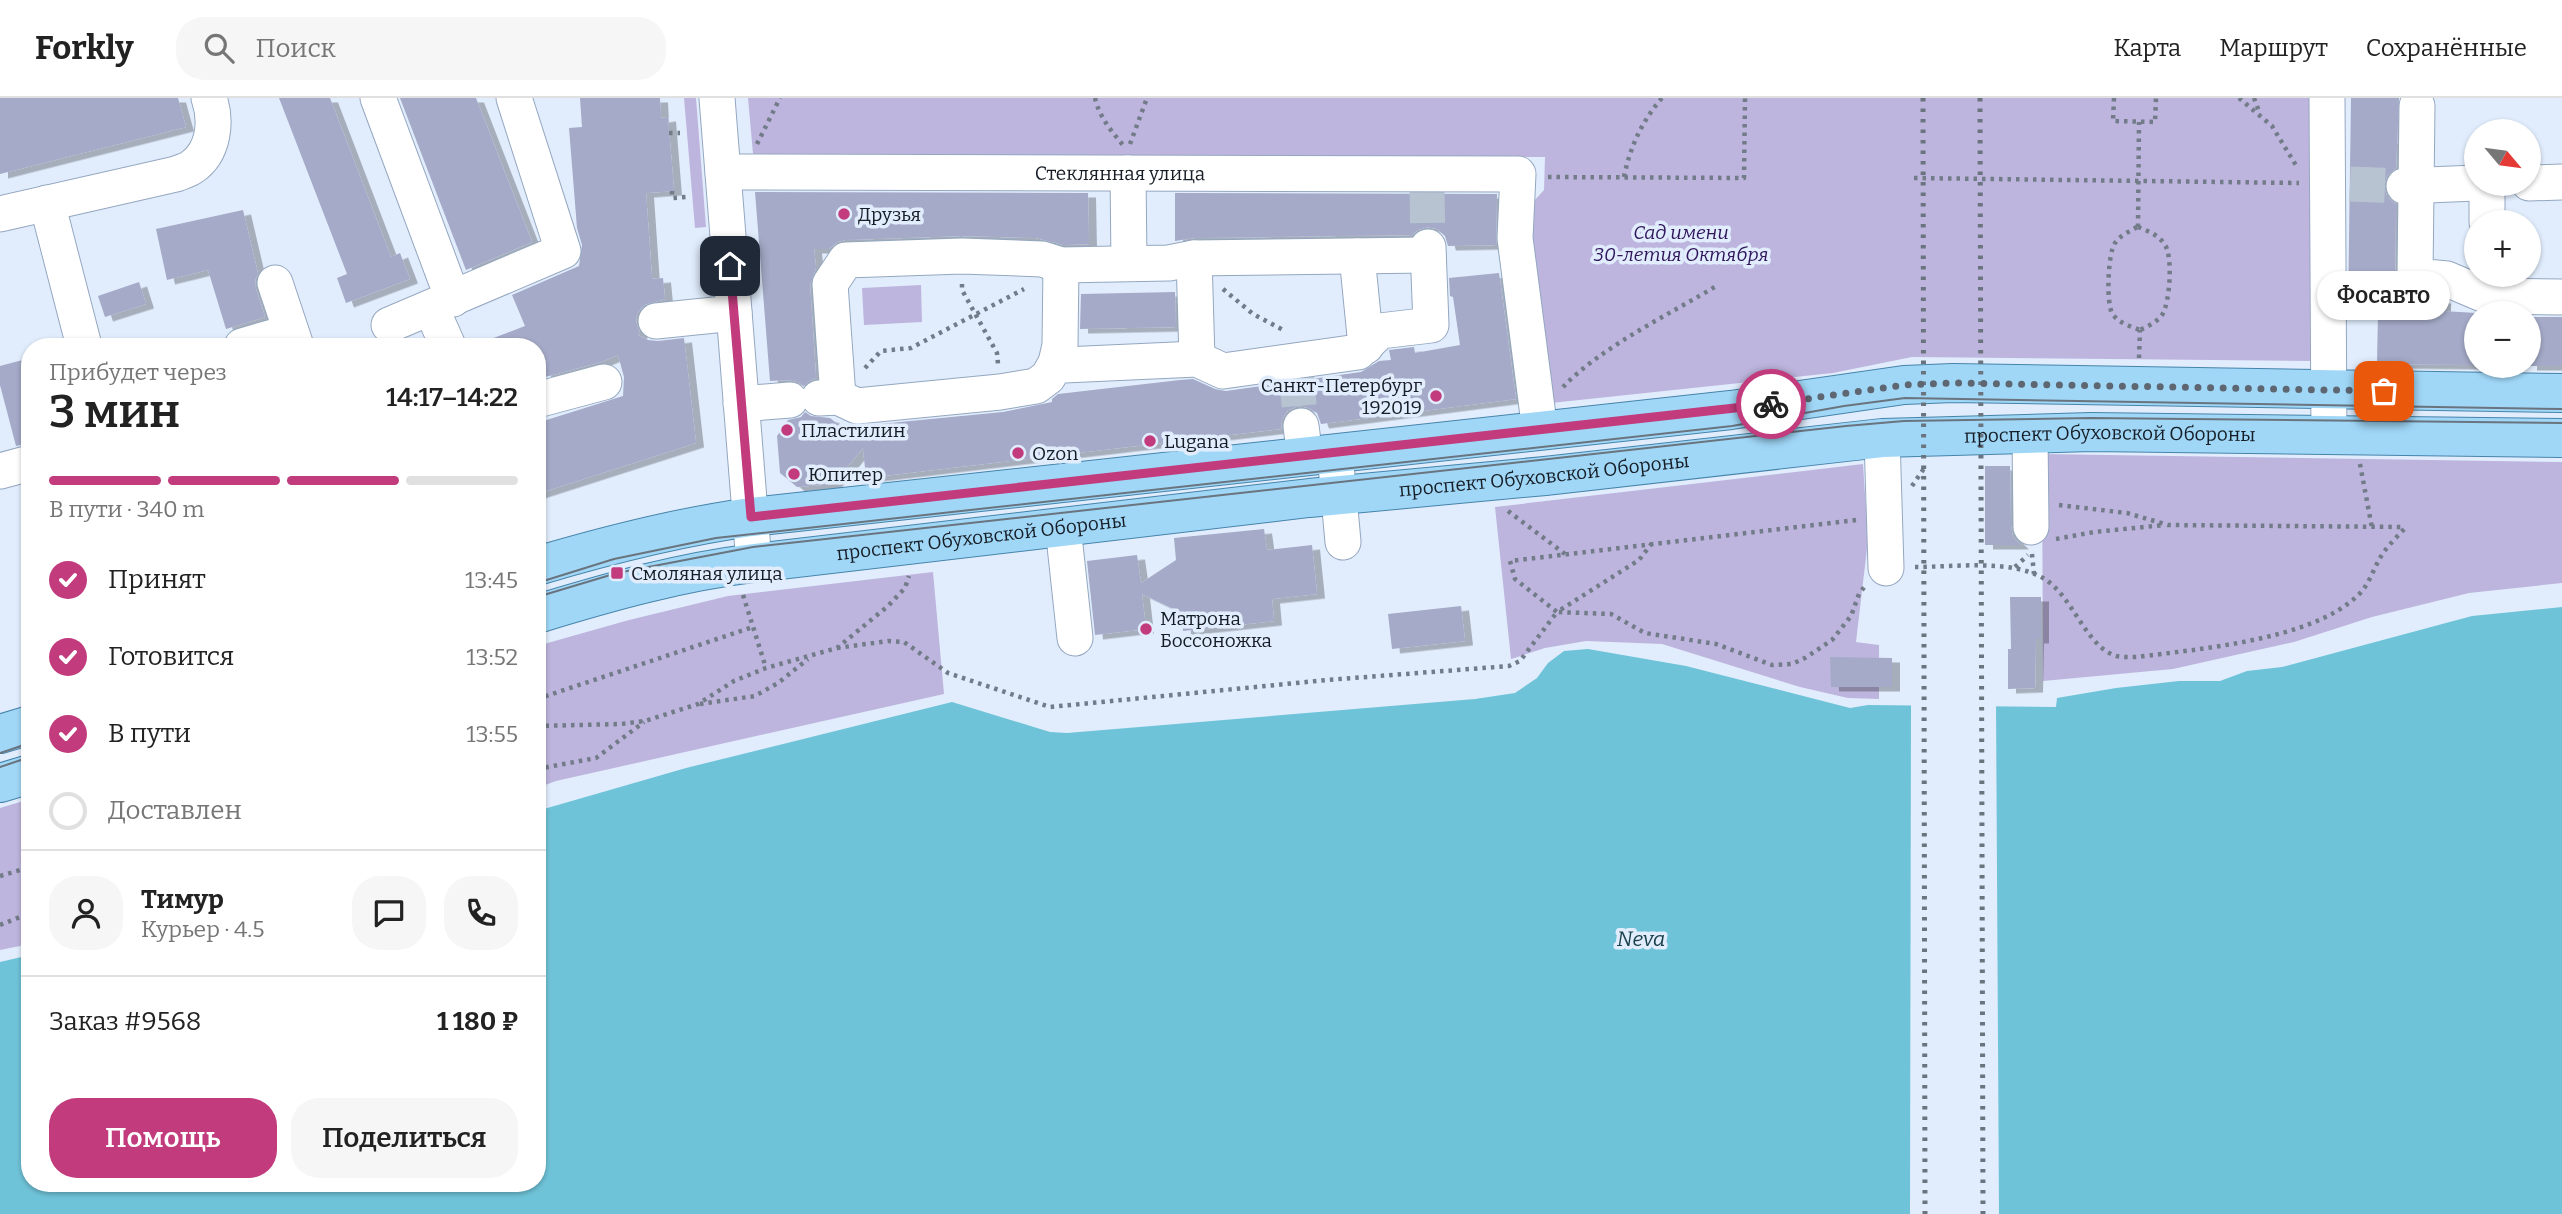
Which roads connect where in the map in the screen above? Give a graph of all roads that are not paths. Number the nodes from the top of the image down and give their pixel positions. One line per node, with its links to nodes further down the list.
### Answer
1 (209, 98): 13 (street)
2 (378, 98): 23 (street)
3 (514, 98): 23 (street)
4 (717, 98): 7 (street)
5 (2327, 98): 34 (street)
6 (2417, 106): 12 (street)
7 (723, 172): 8 (street, Стеклянная улица); 24 (street)
8 (1128, 173): 17 (street); 39 (street, Стеклянная улица)
9 (2562, 182): 10 (street)
10 (2541, 183)
11 (2464, 184): 12 (street)
12 (2411, 186): 19 (street)
13 (47, 203): 14 (street); 27 (street)
14 (0, 214)
15 (1357, 256): 16 (street); 30 (street); 30 (street)
16 (1194, 258): 17 (street); 31 (street)
17 (1129, 263): 18 (street)
18 (1061, 265): 32 (street); 37 (street)
19 (2464, 282)
20 (275, 284): 28 (street)
21 (2500, 287): 22 (street)
22 (2562, 297)
23 (442, 303): 26 (street); 29 (street)
24 (734, 313): 25 (street); 38 (street)
25 (656, 321)
26 (389, 325)
27 (82, 338)
28 (293, 338)
29 (447, 338)
30 (1366, 346): 31 (street)
31 (1197, 359): 32 (street)
32 (1056, 363): 37 (street)
33 (604, 382): 36 (street)
34 (2329, 390): 35 (main road); 39 (main road); 43 (street)
35 (2562, 393)
36 (546, 398)
37 (816, 398): 38 (street)
38 (741, 404): 48 (street)
39 (1540, 431): 44 (main road)
40 (2029, 433): 41 (main road, проспект Обуховской Обороны); 43 (main road, проспект Обуховской Обороны); 50 (street)
41 (1882, 438): 47 (main road, проспект Обуховской Обороны); 53 (street)
42 (2562, 438): 43 (main road, проспект Обуховской Обороны)
43 (2343, 444)
44 (1313, 446): 47 (street); 48 (main road)
45 (21, 465): 46 (street)
46 (0, 471)
47 (1339, 496): 49 (main road, проспект Обуховской Обороны); 51 (street)
48 (751, 517): 52 (main road); 54 (street)
49 (1063, 527): 54 (main road, проспект Обуховской Обороны); 56 (street)
50 (2036, 529)
51 (1343, 542)
52 (546, 563)
53 (1886, 568)
54 (747, 574): 55 (main road, проспект Обуховской Обороны)
55 (546, 611)
56 (1075, 638)
57 (21, 728): 58 (main road)
58 (0, 734)
59 (21, 777): 60 (main road)
60 (0, 783)

